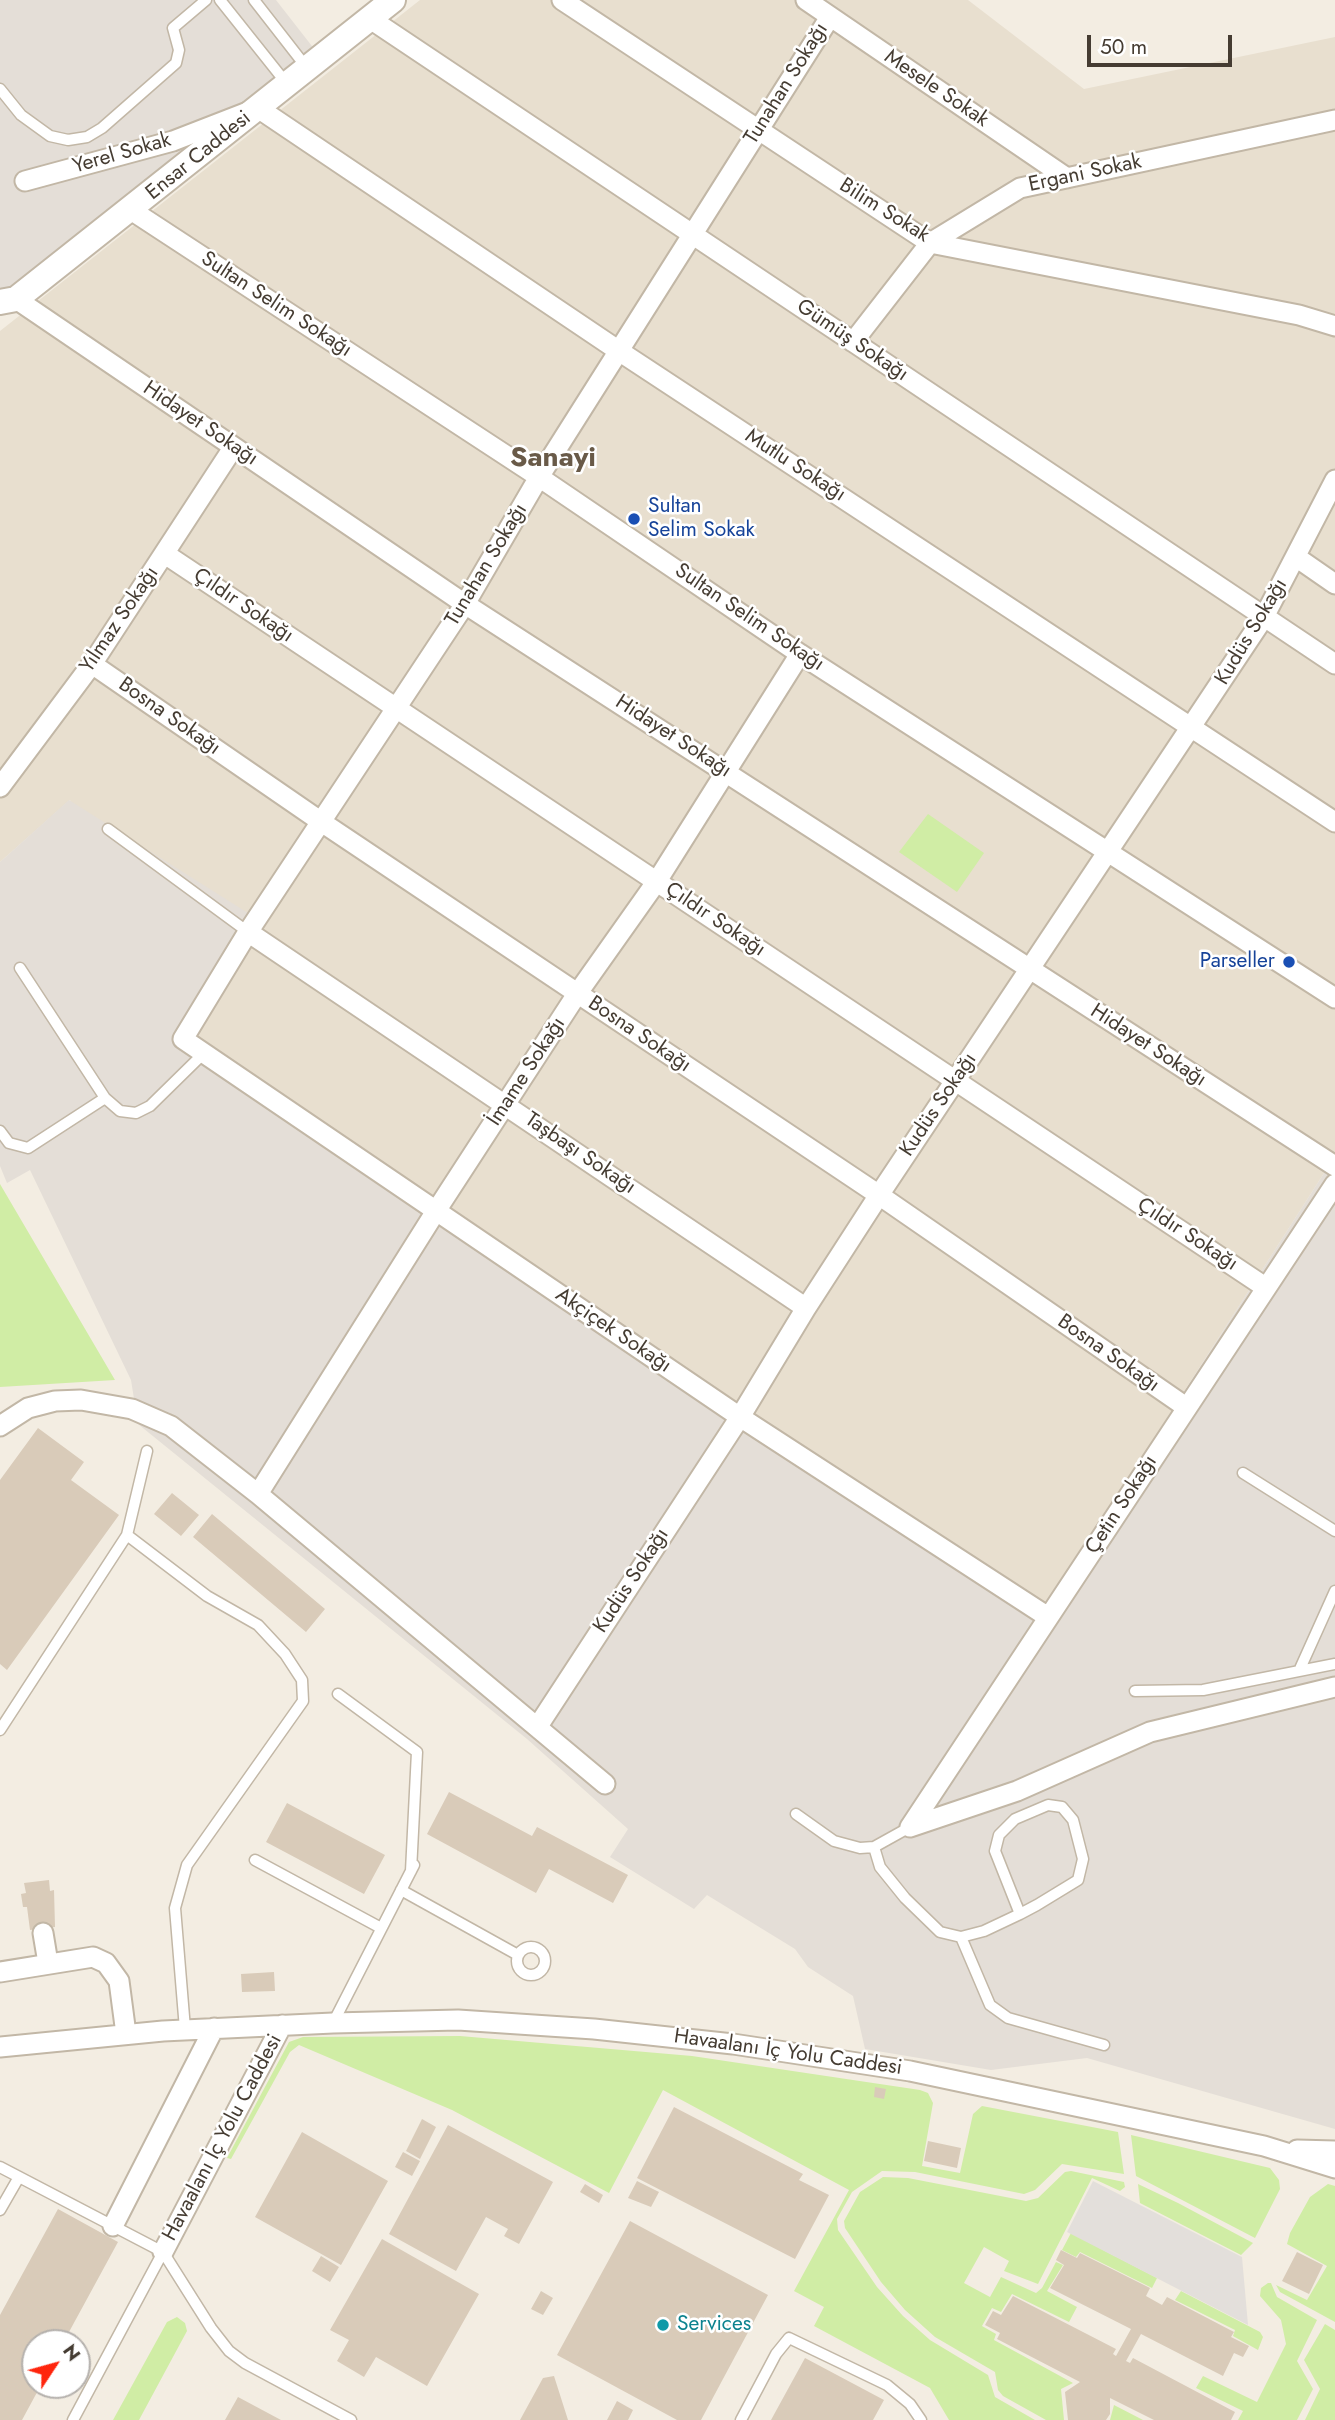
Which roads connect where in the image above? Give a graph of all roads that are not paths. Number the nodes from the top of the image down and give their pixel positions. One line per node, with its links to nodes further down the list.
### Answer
1 (206, 0): 11 (lane)
2 (220, 0): 10 (lane)
3 (254, 0): 9 (lane)
4 (393, 0): 8 (street, Ensar Caddesi)
5 (562, 0): 14 (street, Bilim Sokak)
6 (806, 0): 7 (street, Mesele Sokak)
7 (830, 17): 14 (street, Tunahan Sokağı); 15 (street, Mesele Sokak)
8 (369, 18): 9 (street, Ensar Caddesi); 18 (street, Gümüş Sokağı)
9 (307, 68): 10 (street, Ensar Caddesi)
10 (287, 84): 12 (street, Ensar Caddesi)
11 (0, 89)
12 (258, 108): 16 (street, Yerel Sokak); 17 (street, Ensar Caddesi); 23 (street, Mutlu Sokağı)
13 (1335, 120): 15 (street, Ergani Sokak)
14 (758, 130): 18 (street, Tunahan Sokağı); 19 (street, Bilim Sokak)
15 (1067, 178): 19 (street, Ergani Sokak)
16 (24, 181)
17 (131, 211): 20 (street, Ensar Caddesi); 25 (street, Sultan Selim Sokağı)
18 (692, 234): 22 (street, Gümüş Sokağı); 23 (street, Tunahan Sokağı)
19 (930, 243): 21 (street, Bilim Sokak); 22 (street, Ergani Sokak)
20 (8, 300): 24 (street, Hidayet Sokağı)
21 (1335, 326)
22 (853, 342): 31 (street, Gümüş Sokağı)
23 (619, 351): 25 (street, Tunahan Sokağı); 36 (street, Mutlu Sokağı)
24 (233, 448): 27 (street, Yılmaz Sokağı); 30 (street, Hidayet Sokağı)
25 (539, 477): 30 (street, Tunahan Sokağı); 32 (street, Sultan Selim Sokağı)
26 (1335, 480): 28 (street, Kudüs Sokağı)
27 (165, 554): 33 (street, Yılmaz Sokağı); 35 (street, Çıldır Sokağı)
28 (1296, 557): 29 (street); 31 (street, Kudüs Sokağı)
29 (1335, 584)
30 (465, 604): 35 (street, Tunahan Sokağı); 37 (street, Hidayet Sokağı)
31 (1264, 617): 34 (street, Gümüş Sokağı); 36 (street, Kudüs Sokağı)
32 (800, 654): 37 (street, İmame Sokağı); 42 (street, Sultan Selim Sokağı)
33 (92, 664): 38 (street, Yılmaz Sokağı); 40 (street, Bosna Sokağı)
34 (1335, 664)
35 (398, 710): 40 (street, Tunahan Sokağı); 43 (street, Çıldır Sokağı)
36 (1193, 726): 39 (street, Mutlu Sokağı); 42 (street, Kudüs Sokağı)
37 (726, 771): 43 (street, İmame Sokağı); 46 (street, Hidayet Sokağı)
38 (0, 787)
39 (1335, 822)
40 (323, 823): 44 (street, Tunahan Sokağı); 47 (street, Bosna Sokağı)
41 (108, 829): 44 (lane)
42 (1109, 850): 46 (street, Kudüs Sokağı); 48 (street, Sultan Selim Sokağı)
43 (657, 881): 47 (street, İmame Sokağı); 51 (street, Çıldır Sokağı)
44 (248, 932): 49 (street, Tunahan Sokağı); 53 (street, Taşbaşı Sokağı)
45 (20, 968): 52 (lane)
46 (1029, 969): 51 (street, Kudüs Sokağı); 55 (street, Hidayet Sokağı)
47 (577, 994): 53 (street, İmame Sokağı); 57 (street, Bosna Sokağı)
48 (1335, 998)
49 (183, 1039): 50 (street, Akçiçek Sokağı)
50 (204, 1053): 52 (lane); 58 (street, Akçiçek Sokağı)
51 (955, 1082): 57 (street, Kudüs Sokağı); 59 (street, Çıldır Sokağı)
52 (105, 1098): 54 (lane)
53 (507, 1104): 58 (street, İmame Sokağı); 60 (street, Taşbaşı Sokağı)
54 (0, 1130)
55 (1335, 1166)
56 (1335, 1184): 59 (street, Çetin Sokağı)
57 (879, 1195): 60 (street, Kudüs Sokağı); 61 (street, Bosna Sokağı)
58 (436, 1211): 62 (street, Akçiçek Sokağı); 66 (street, İmame Sokağı)
59 (1265, 1287): 61 (street, Çetin Sokağı)
60 (806, 1308): 62 (street, Kudüs Sokağı)
61 (1186, 1407): 70 (street, Çetin Sokağı)
62 (740, 1418): 70 (street, Akçiçek Sokağı); 76 (street, Kudüs Sokağı)
63 (0, 1426): 66 (street)
64 (147, 1451): 68 (lane)
65 (1243, 1473): 67 (lane)
66 (258, 1494): 76 (street)
67 (1335, 1531)
68 (127, 1535): 77 (lane); 96 (lane)
69 (1335, 1591): 72 (lane)
70 (1048, 1618): 80 (street, Çetin Sokağı)
71 (1335, 1664): 72 (lane)
72 (1299, 1671): 74 (lane)
73 (1335, 1687): 80 (street)
74 (1135, 1691)
75 (338, 1695): 84 (lane)
76 (538, 1726): 78 (street)
77 (0, 1730)
78 (605, 1784)
79 (796, 1814): 81 (lane)
80 (910, 1827): 81 (lane)
81 (874, 1847): 89 (lane)
82 (418, 1857): 84 (lane)
83 (255, 1860): 87 (lane)
84 (411, 1871): 85 (lane)
85 (401, 1890): 87 (lane); 90 (lane)
86 (1020, 1914): 86 (lane); 89 (lane)
87 (381, 1928): 93 (lane)
88 (43, 1933): 91 (street)
89 (961, 1937): 98 (lane)
90 (518, 1955)
91 (48, 1963): 92 (street); 97 (street)
92 (0, 1972)
93 (333, 2023): 94 (street, Havaalanı İç Yolu Caddesi); 100 (street, Havaalanı İç Yolu Caddesi)
94 (282, 2025): 95 (street, Havaalanı İç Yolu Caddesi); 107 (street, Havaalanı İç Yolu Caddesi)
95 (214, 2028): 96 (street, Havaalanı İç Yolu Caddesi); 106 (street)
96 (185, 2029): 97 (street, Havaalanı İç Yolu Caddesi)
97 (126, 2034): 99 (street, Havaalanı İç Yolu Caddesi)
98 (1104, 2045)
99 (0, 2047)
100 (1285, 2151): 101 (street, Havaalanı İç Yolu Caddesi); 103 (street, Havaalanı İç Yolu Caddesi)
101 (1335, 2151)
102 (0, 2167): 104 (lane)
103 (1335, 2168)
104 (19, 2177): 105 (lane); 106 (lane)
105 (0, 2210)
106 (113, 2226): 107 (lane)
107 (163, 2252): 108 (lane); 109 (lane)
108 (73, 2420)
109 (351, 2420)
110 (741, 2420): 111 (lane)
111 (921, 2420)

